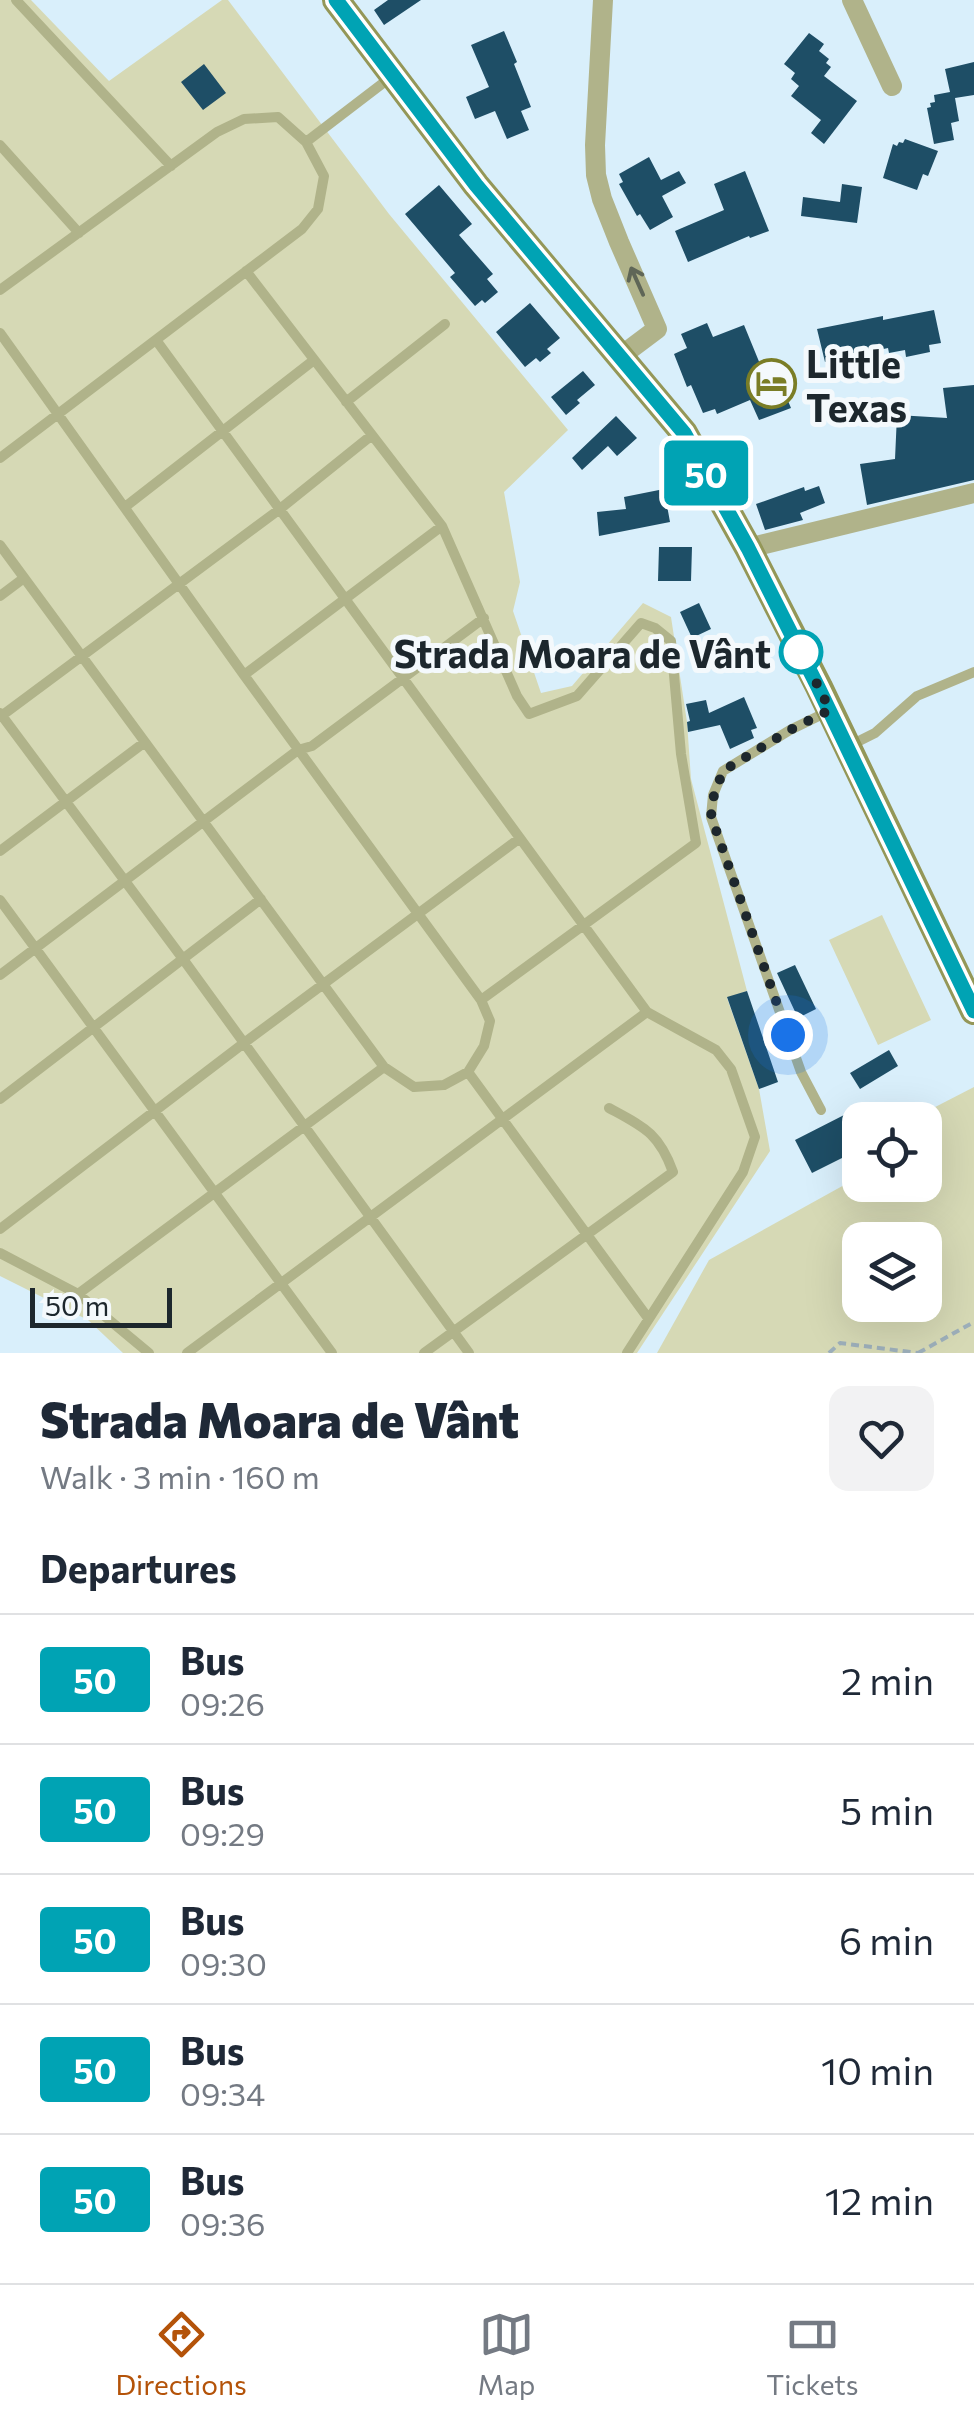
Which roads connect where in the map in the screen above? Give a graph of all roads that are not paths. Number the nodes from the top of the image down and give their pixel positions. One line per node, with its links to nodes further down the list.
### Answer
1 (16, 0): 9 (lane)
2 (336, 0): 5 (main road)
3 (603, 0): 16 (street, one-way to 3)
4 (852, 0): 6 (street)
5 (392, 77): 7 (lane); 16 (main road)
6 (892, 86)
7 (306, 142): 9 (lane); 11 (lane)
8 (0, 146): 10 (lane)
9 (171, 166): 10 (lane)
10 (79, 232): 12 (lane)
11 (246, 271): 15 (lane); 17 (lane)
12 (0, 290)
13 (444, 324): 18 (lane)
14 (0, 334): 19 (lane)
15 (156, 340): 19 (lane); 20 (lane)
16 (621, 356): 28 (main road)
17 (314, 360): 18 (lane); 20 (lane)
18 (346, 402): 21 (lane)
19 (58, 414): 22 (lane); 24 (lane)
20 (223, 431): 24 (lane); 25 (lane)
21 (372, 435): 25 (lane); 26 (lane)
22 (0, 458)
23 (974, 493): 28 (street)
24 (124, 507): 30 (lane)
25 (280, 509): 30 (lane); 32 (lane)
26 (442, 526): 32 (lane); 33 (lane)
27 (0, 545): 29 (lane)
28 (748, 548): 38 (main road)
29 (24, 578): 31 (lane); 34 (lane)
30 (180, 584): 34 (lane); 36 (lane)
31 (0, 596)
32 (345, 598): 36 (lane); 37 (lane)
33 (484, 618): 37 (lane); 51 (lane)
34 (81, 656): 39 (lane); 40 (lane)
35 (974, 672): 41 (lane)
36 (244, 676): 42 (lane)
37 (404, 678): 42 (lane); 45 (lane)
38 (830, 710): 41 (main road); 65 (lane)
39 (1, 715): 43 (lane)
40 (145, 742): 43 (lane); 44 (lane)
41 (848, 747): 57 (main road)
42 (298, 750): 44 (lane); 50 (lane)
43 (66, 801): 46 (lane); 47 (lane)
44 (202, 820): 47 (lane); 49 (lane)
45 (520, 838): 50 (lane); 51 (lane)
46 (0, 851)
47 (124, 881): 52 (lane); 53 (lane)
48 (0, 900): 52 (lane)
49 (260, 900): 53 (lane); 55 (lane)
50 (418, 914): 55 (lane); 56 (lane)
51 (584, 925): 56 (lane); 58 (lane)
52 (35, 948): 54 (lane); 59 (lane)
53 (183, 959): 59 (lane); 60 (lane)
54 (0, 975)
55 (324, 985): 60 (lane); 61 (lane)
56 (481, 1000): 62 (lane)
57 (974, 1011)
58 (647, 1012): 67 (lane); 76 (lane)
59 (93, 1026): 63 (lane); 66 (lane)
60 (244, 1043): 66 (lane); 68 (lane)
61 (384, 1067): 62 (lane); 68 (lane)
62 (468, 1072): 67 (lane)
63 (0, 1099)
64 (609, 1108): 72 (lane)
65 (821, 1110)
66 (155, 1112): 69 (lane); 71 (lane)
67 (502, 1121): 70 (lane); 72 (lane)
68 (304, 1127): 69 (lane); 70 (lane)
69 (214, 1192): 74 (lane); 75 (lane)
70 (370, 1219): 74 (lane); 77 (lane)
71 (0, 1229)
72 (585, 1235): 76 (lane); 77 (lane)
73 (0, 1253): 75 (lane)
74 (282, 1284): 79 (lane); 80 (lane)
75 (78, 1294): 78 (lane)
76 (648, 1318): 83 (lane)
77 (453, 1332): 81 (lane); 82 (lane)
78 (149, 1353)
79 (187, 1353)
80 (332, 1353)
81 (424, 1353)
82 (469, 1353)
83 (627, 1353)

